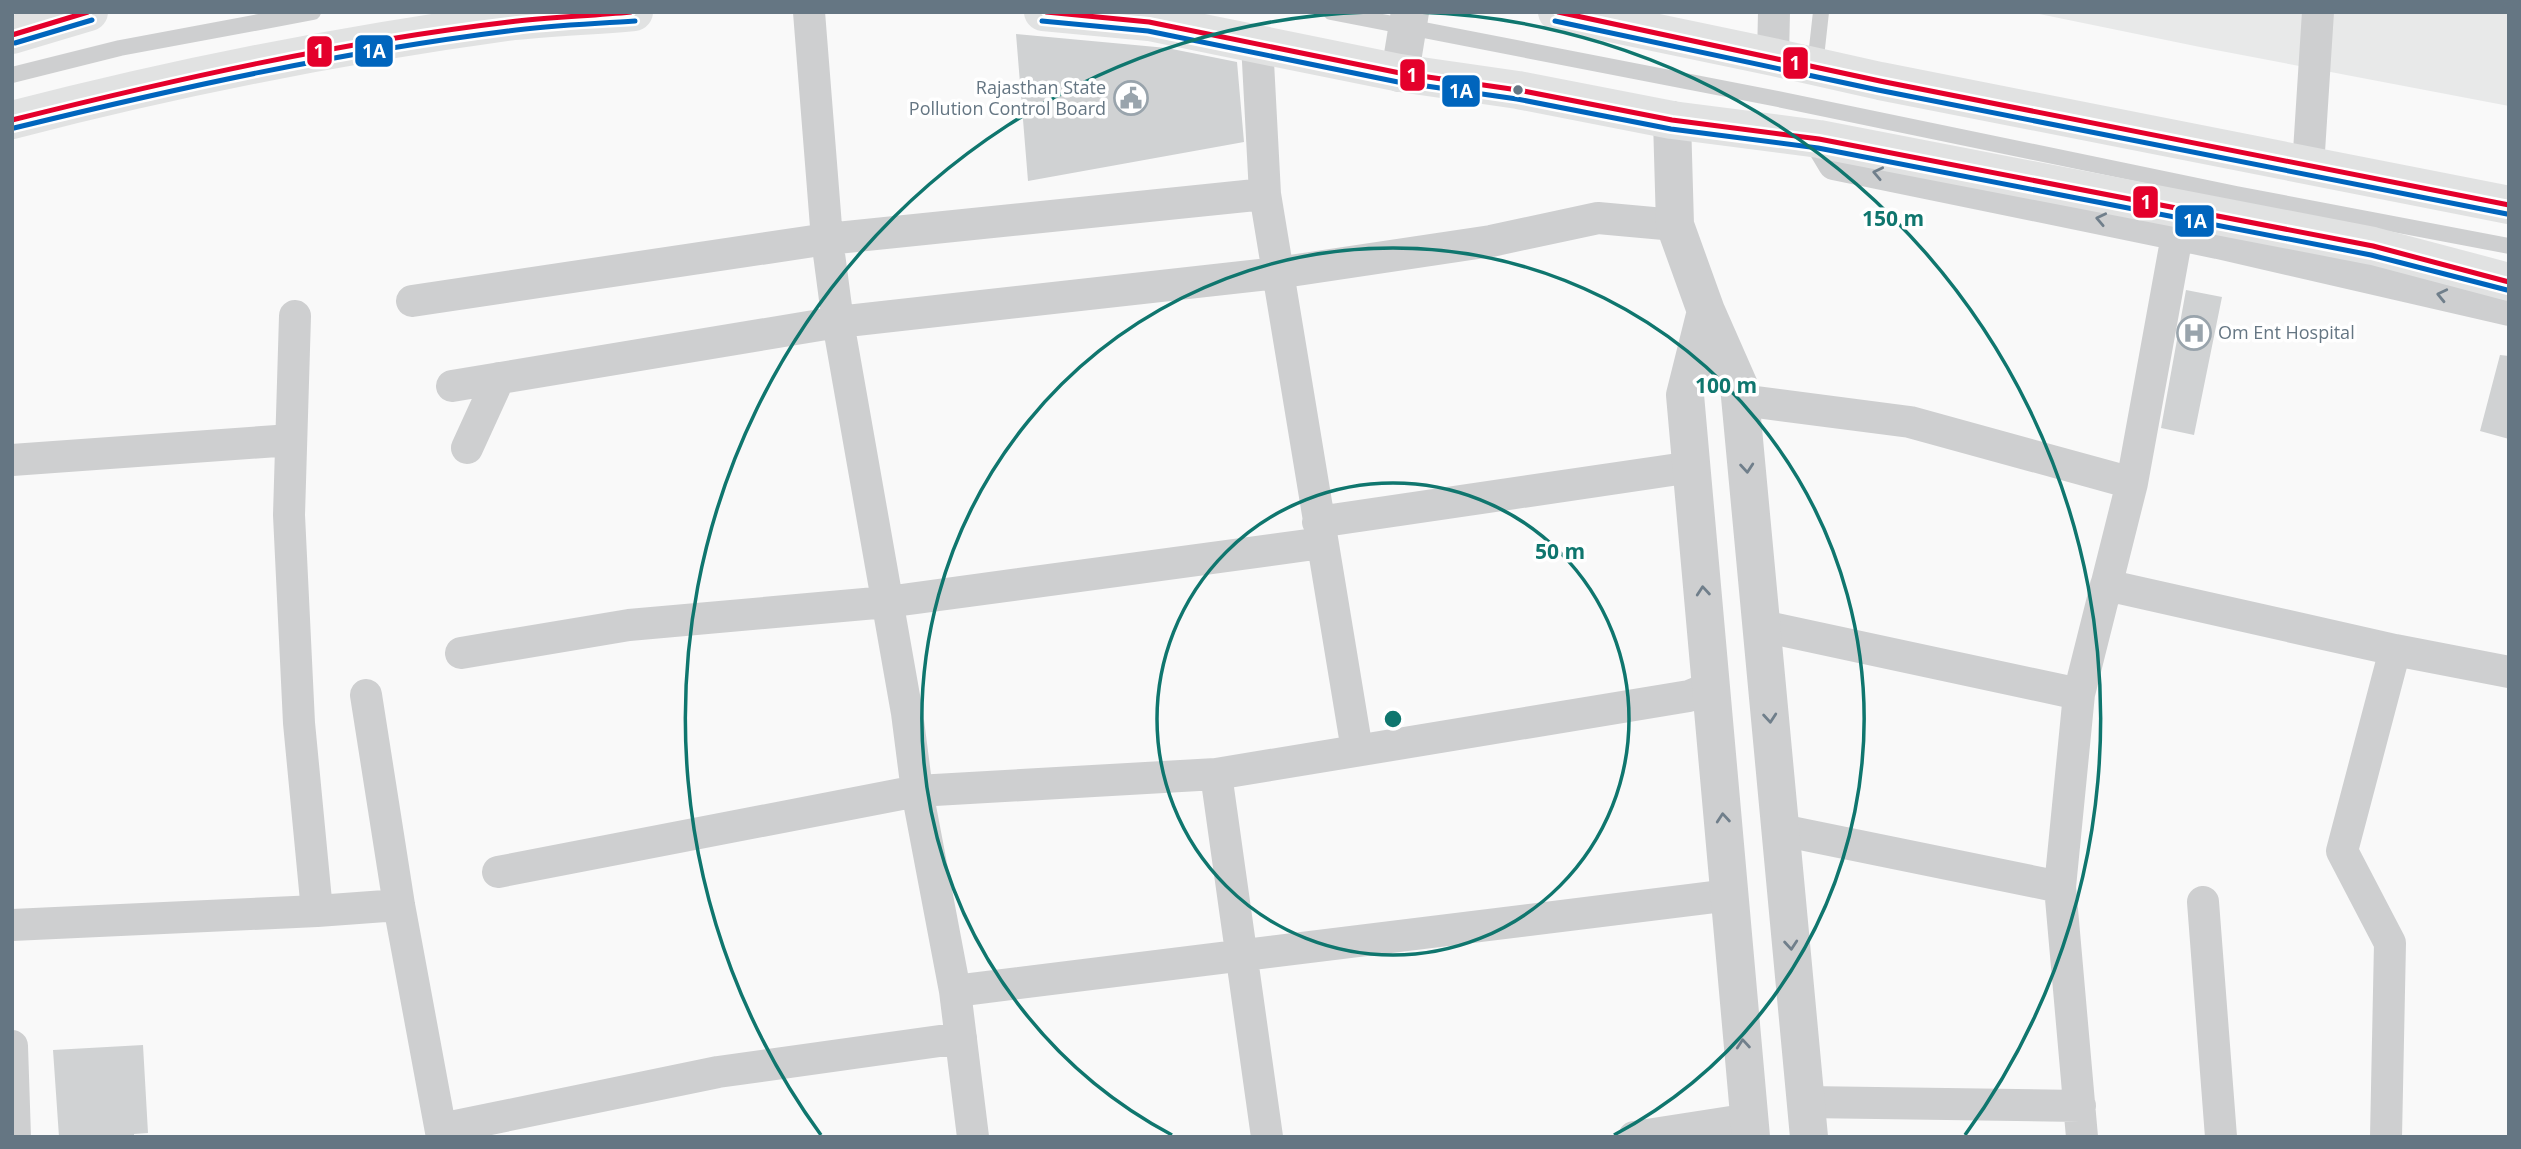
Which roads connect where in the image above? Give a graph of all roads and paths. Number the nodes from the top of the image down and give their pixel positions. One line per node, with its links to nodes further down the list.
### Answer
1 (89, 12): 12 (main road)
2 (313, 12): 17 (lane)
3 (634, 12): 18 (main road)
4 (808, 12): 25 (street)
5 (1043, 12): 13 (main road)
6 (1331, 12): 11 (lane)
7 (1557, 12): 14 (main road)
8 (1774, 12): 14 (street)
9 (1821, 12): 15 (lane)
10 (2318, 12): 20 (street)
11 (1409, 19): 16 (street); 26 (lane)
12 (12, 35)
13 (1257, 43): 16 (main road); 21 (street)
14 (1773, 57): 15 (main road)
15 (1815, 66): 20 (main road)
16 (1400, 73): 19 (main road)
17 (12, 75)
18 (12, 120)
19 (1672, 120): 23 (main road, one-way to 19); 24 (street)
20 (2308, 167): 22 (main road)
21 (1265, 194): 25 (street); 27 (street)
22 (2509, 205)
23 (2179, 221): 28 (main road); 30 (street, one-way to 23); 41 (street)
24 (1675, 225): 27 (street); 31 (street)
25 (827, 239): 29 (street); 33 (street)
26 (2509, 246)
27 (1277, 273): 33 (street); 42 (street)
28 (2509, 282)
29 (412, 302)
30 (2509, 310)
31 (1706, 312): 36 (street); 40 (street)
32 (295, 316): 37 (street)
33 (838, 322): 34 (street); 44 (street)
34 (499, 378): 35 (street); 38 (street)
35 (453, 386)
36 (1741, 400): 41 (street); 45 (street, one-way to 45)
37 (291, 440): 39 (street); 62 (street)
38 (467, 447)
39 (12, 460)
40 (1692, 467): 42 (street); 50 (street, one-way to 40)
41 (2132, 483): 43 (street)
42 (1320, 533): 44 (street); 53 (street)
43 (2106, 585): 46 (street); 51 (street)
44 (887, 602): 47 (street); 55 (street)
45 (1762, 626): 49 (street); 51 (street)
46 (2395, 650): 48 (street); 78 (street)
47 (461, 653)
48 (2509, 671)
49 (1766, 674): 50 (street); 56 (street, one-way to 56)
50 (1711, 681): 53 (street); 59 (street, one-way to 50)
51 (2079, 694): 58 (street)
52 (366, 695): 61 (street)
53 (1357, 750): 54 (street)
54 (1216, 774): 55 (street); 64 (street)
55 (917, 791): 57 (street); 65 (street)
56 (1781, 830): 58 (street); 69 (street, one-way to 69)
57 (498, 872)
58 (2060, 887): 68 (street)
59 (1730, 895): 64 (street); 70 (street, one-way to 59)
60 (2203, 902): 77 (street)
61 (399, 905): 62 (street); 71 (street)
62 (317, 911): 63 (street)
63 (12, 925)
64 (1241, 956): 65 (street); 74 (street)
65 (955, 991): 66 (street)
66 (961, 1038): 71 (street); 73 (street)
67 (12, 1046): 72 (street)
68 (2080, 1105): 69 (street); 76 (street)
69 (1807, 1119): 70 (street)
70 (1750, 1120): 75 (street)
71 (441, 1133)
72 (15, 1137)
73 (973, 1137)
74 (1267, 1137)
75 (1634, 1137)
76 (2082, 1137)
77 (2221, 1137)
78 (2386, 1137)

